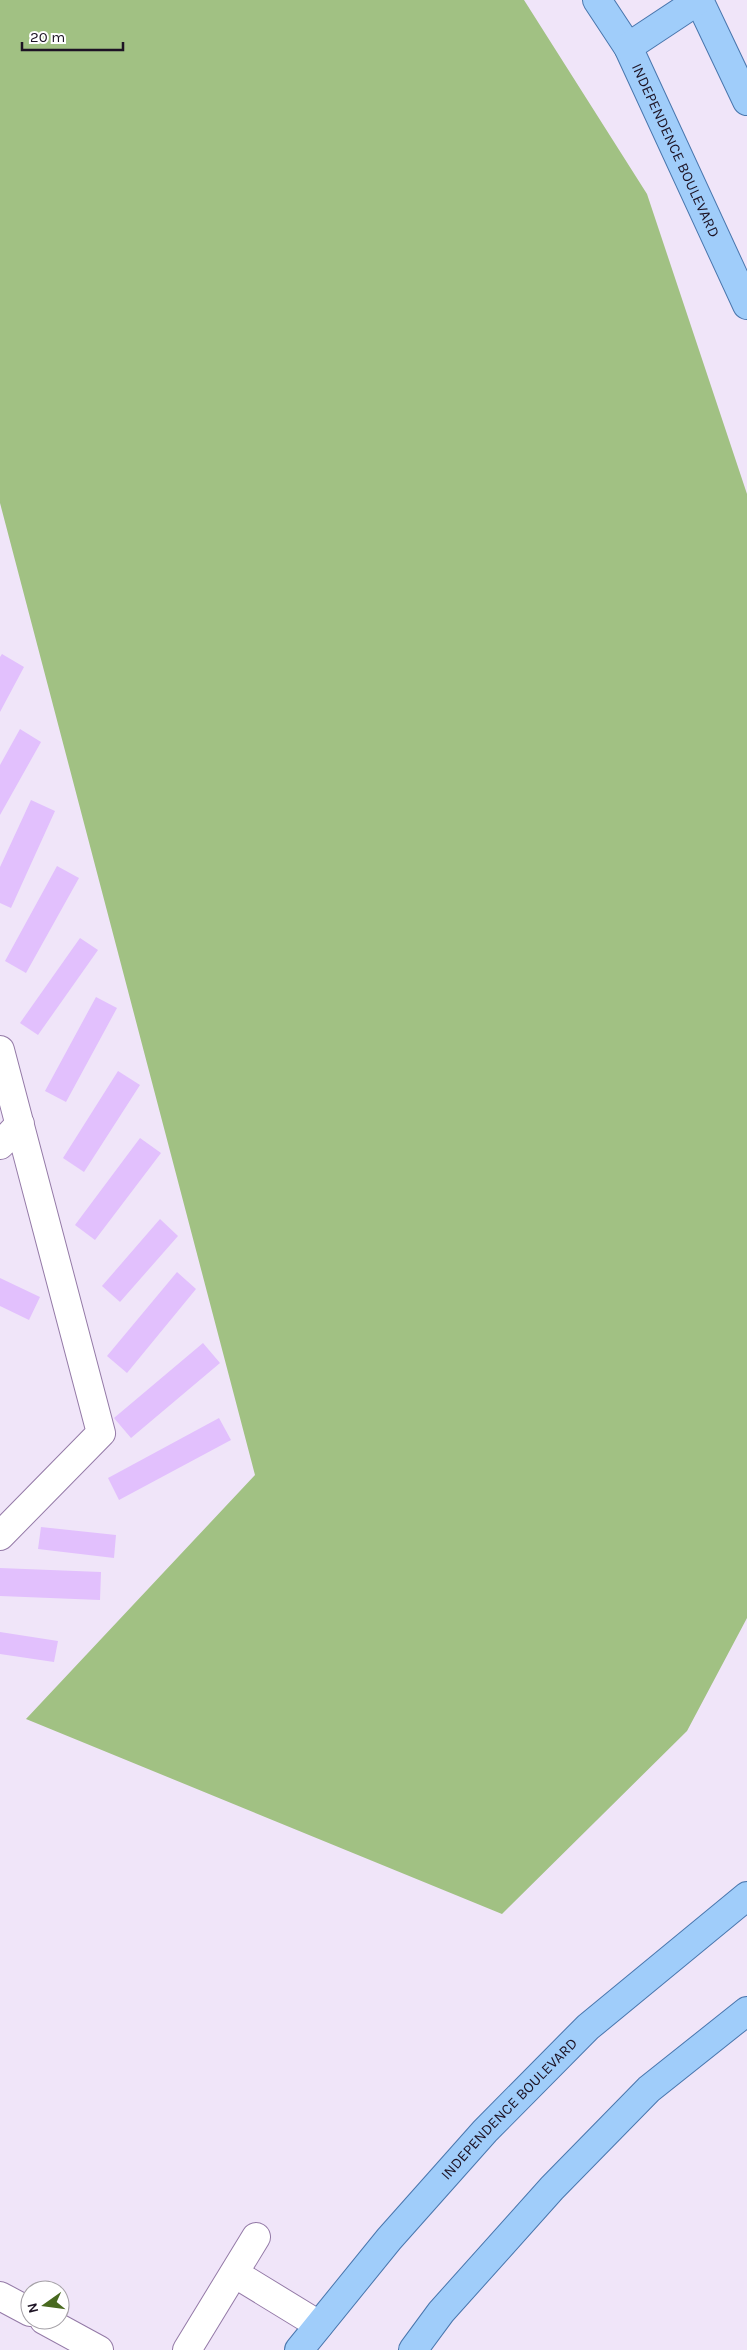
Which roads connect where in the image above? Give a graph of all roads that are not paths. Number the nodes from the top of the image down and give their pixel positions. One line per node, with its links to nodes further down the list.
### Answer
1 (597, 0): 3 (main road, INDEPENDENCE BOULEVARD)
2 (699, 0): 3 (main road); 4 (main road)
3 (628, 47): 5 (main road, INDEPENDENCE BOULEVARD)
4 (747, 101)
5 (747, 305)
6 (0, 1050): 7 (street)
7 (20, 1124): 8 (street); 9 (street)
8 (0, 1145)
9 (0, 1536)
10 (747, 1896): 16 (main road, INDEPENDENCE BOULEVARD)
11 (747, 2011): 21 (main road)
12 (256, 2238): 13 (street)
13 (234, 2273): 16 (street); 19 (street)
14 (0, 2296): 15 (street)
15 (20, 2307)
16 (319, 2325): 20 (main road, INDEPENDENCE BOULEVARD)
17 (62, 2330): 18 (street)
18 (99, 2350)
19 (187, 2350)
20 (299, 2350)
21 (413, 2350)

